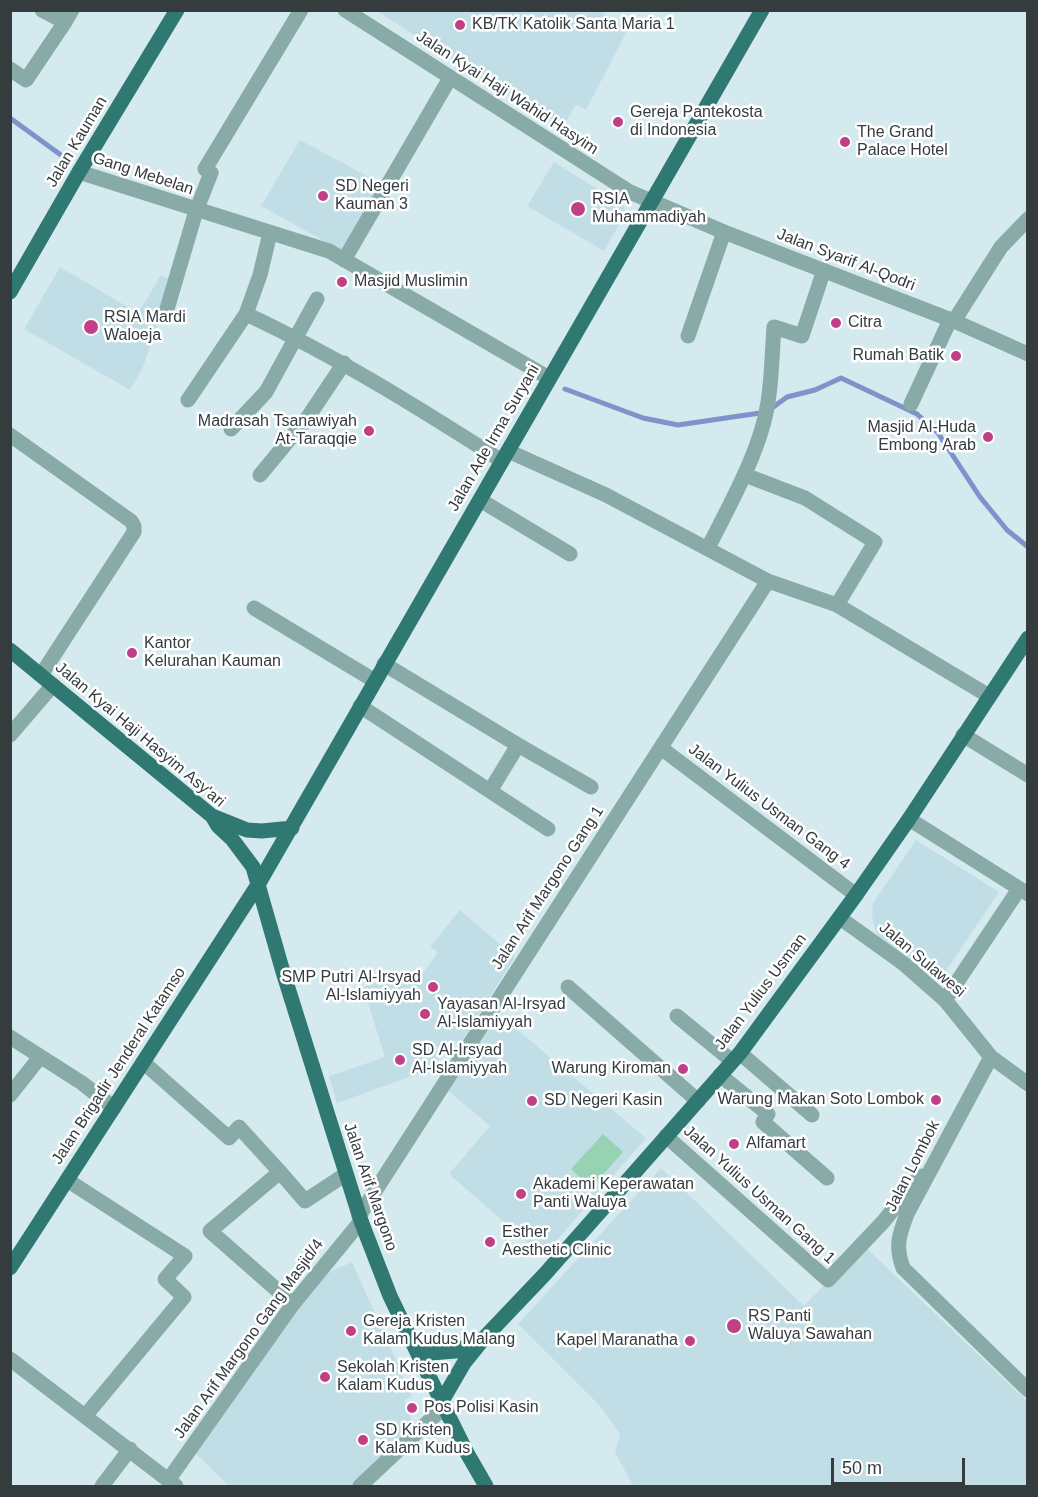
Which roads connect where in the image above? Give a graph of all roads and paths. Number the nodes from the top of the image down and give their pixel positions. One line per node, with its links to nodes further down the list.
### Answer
1 (42, 10): 6 (street)
2 (177, 10): 9 (main road, Jalan Kauman)
3 (301, 10): 11 (street)
4 (345, 10): 8 (street, Jalan Kyai Haji Wahid Hasyim)
5 (762, 10): 10 (main road, Jalan Ade Irma Suryani)
6 (68, 16): 7 (street)
7 (10, 69)
8 (450, 78): 10 (street, Jalan Kyai Haji Wahid Hasyim); 15 (street)
9 (79, 172): 11 (street, Gang Mebelan); 17 (main road, Jalan Kauman)
10 (651, 203): 13 (street, Jalan Syarif Al-Qodri); 26 (main road, Jalan Ade Irma Suryani)
11 (196, 211): 14 (street, Gang Mebelan); 19 (street)
12 (1028, 219): 21 (street)
13 (723, 232): 16 (street, Jalan Syarif Al-Qodri); 22 (street)
14 (270, 233): 15 (street, Gang Mebelan); 20 (street)
15 (344, 260): 26 (street, Gang Mebelan)
16 (824, 270): 21 (street, Jalan Syarif Al-Qodri); 33 (street)
17 (10, 292)
18 (317, 299): 23 (street)
19 (167, 309)
20 (246, 314): 23 (street); 27 (street)
21 (952, 320): 24 (street, Jalan Syarif Al-Qodri); 28 (street)
22 (688, 336)
23 (296, 338): 25 (street); 29 (street)
24 (1028, 354)
25 (344, 363): 31 (street); 32 (street)
26 (549, 378): 31 (main road, Jalan Ade Irma Suryani)
27 (188, 400)
28 (911, 404)
29 (231, 429)
30 (10, 435): 43 (street)
31 (505, 456): 34 (main road, Jalan Ade Irma Suryani); 35 (street)
32 (260, 475)
33 (745, 475): 35 (street); 38 (street)
34 (480, 500): 36 (street); 42 (main road, Jalan Ade Irma Suryani)
35 (708, 548): 37 (street)
36 (570, 554)
37 (768, 581): 38 (street); 51 (street, Jalan Arif Margono Gang 1)
38 (837, 605): 46 (street)
39 (254, 608): 44 (street)
40 (1028, 638): 46 (main road, Jalan Yulius Usman)
41 (10, 650): 43 (main road, Jalan Kyai Haji Hasyim Asy'ari)
42 (384, 664): 44 (main road, Jalan Ade Irma Suryani); 50 (street)
43 (41, 675): 45 (main road, Jalan Kyai Haji Hasyim Asy'ari)
44 (375, 681): 47 (main road, Jalan Ade Irma Suryani)
45 (53, 685): 48 (street); 55 (main road, Jalan Kyai Haji Hasyim Asy'ari)
46 (989, 696): 49 (main road, Jalan Yulius Usman)
47 (360, 706): 54 (street); 57 (main road, Jalan Ade Irma Suryani)
48 (10, 735)
49 (963, 735): 52 (street); 56 (main road, Jalan Yulius Usman)
50 (518, 745): 53 (street); 54 (street)
51 (661, 748): 61 (street, Jalan Yulius Usman Gang 4); 83 (street, Jalan Arif Margono Gang 1)
52 (1028, 775)
53 (591, 787)
54 (490, 791): 58 (street)
55 (212, 816): 57 (main road); 59 (main road, Jalan Kyai Haji Hasyim Asy'ari)
56 (909, 819): 60 (street); 61 (main road, Jalan Yulius Usman)
57 (292, 828): 59 (main road, Jalan Ade Irma Suryani)
58 (548, 829)
59 (259, 883): 70 (main road, Jalan Brigadir Jenderal Katamso); 80 (main road, Jalan Arif Margono)
60 (1023, 892): 64 (street)
61 (856, 895): 62 (main road, Jalan Yulius Usman)
62 (840, 918): 64 (street, Jalan Sulawesi); 68 (main road, Jalan Yulius Usman)
63 (568, 987): 74 (street)
64 (945, 1000): 69 (street, Jalan Sulawesi)
65 (677, 1016): 68 (street)
66 (10, 1037): 67 (street)
67 (40, 1057): 73 (street); 75 (street)
68 (736, 1057): 71 (main road, Jalan Yulius Usman); 76 (street)
69 (991, 1057): 72 (street, Jalan Sulawesi); 78 (street, Jalan Lombok)
70 (143, 1062): 75 (main road, Jalan Brigadir Jenderal Katamso); 79 (street)
71 (720, 1075): 74 (main road, Jalan Yulius Usman); 81 (street)
72 (1028, 1084)
73 (10, 1095)
74 (698, 1101): 77 (main road, Jalan Yulius Usman)
75 (114, 1108): 82 (main road, Jalan Brigadir Jenderal Katamso)
76 (812, 1115)
77 (666, 1136): 84 (street, Jalan Yulius Usman Gang 1); 88 (main road, Jalan Yulius Usman)
78 (940, 1153): 84 (street); 85 (street, Jalan Lombok)
79 (280, 1172): 80 (street); 87 (street)
80 (346, 1174): 83 (main road, Jalan Arif Margono)
81 (826, 1178)
82 (68, 1180): 86 (main road, Jalan Brigadir Jenderal Katamso); 93 (street)
83 (360, 1218): 87 (street, Jalan Arif Margono Gang Masjid/4); 89 (main road, Jalan Arif Margono)
84 (883, 1222): 85 (street)
85 (899, 1235): 91 (street, Jalan Lombok)
86 (10, 1268)
87 (293, 1304): 95 (street, Jalan Arif Margono Gang Masjid/4)
88 (485, 1337): 89 (main road, Jalan Yulius Usman); 92 (main road, Jalan Yulius Usman)
89 (418, 1354): 92 (main road, Jalan Arif Margono)
90 (10, 1359): 93 (street)
91 (1028, 1390)
92 (443, 1404): 97 (street); 98 (main road, Jalan Arif Margono)
93 (86, 1415): 94 (street)
94 (130, 1449): 95 (street); 96 (street)
95 (172, 1483)
96 (102, 1486)
97 (360, 1486)
98 (486, 1486)

